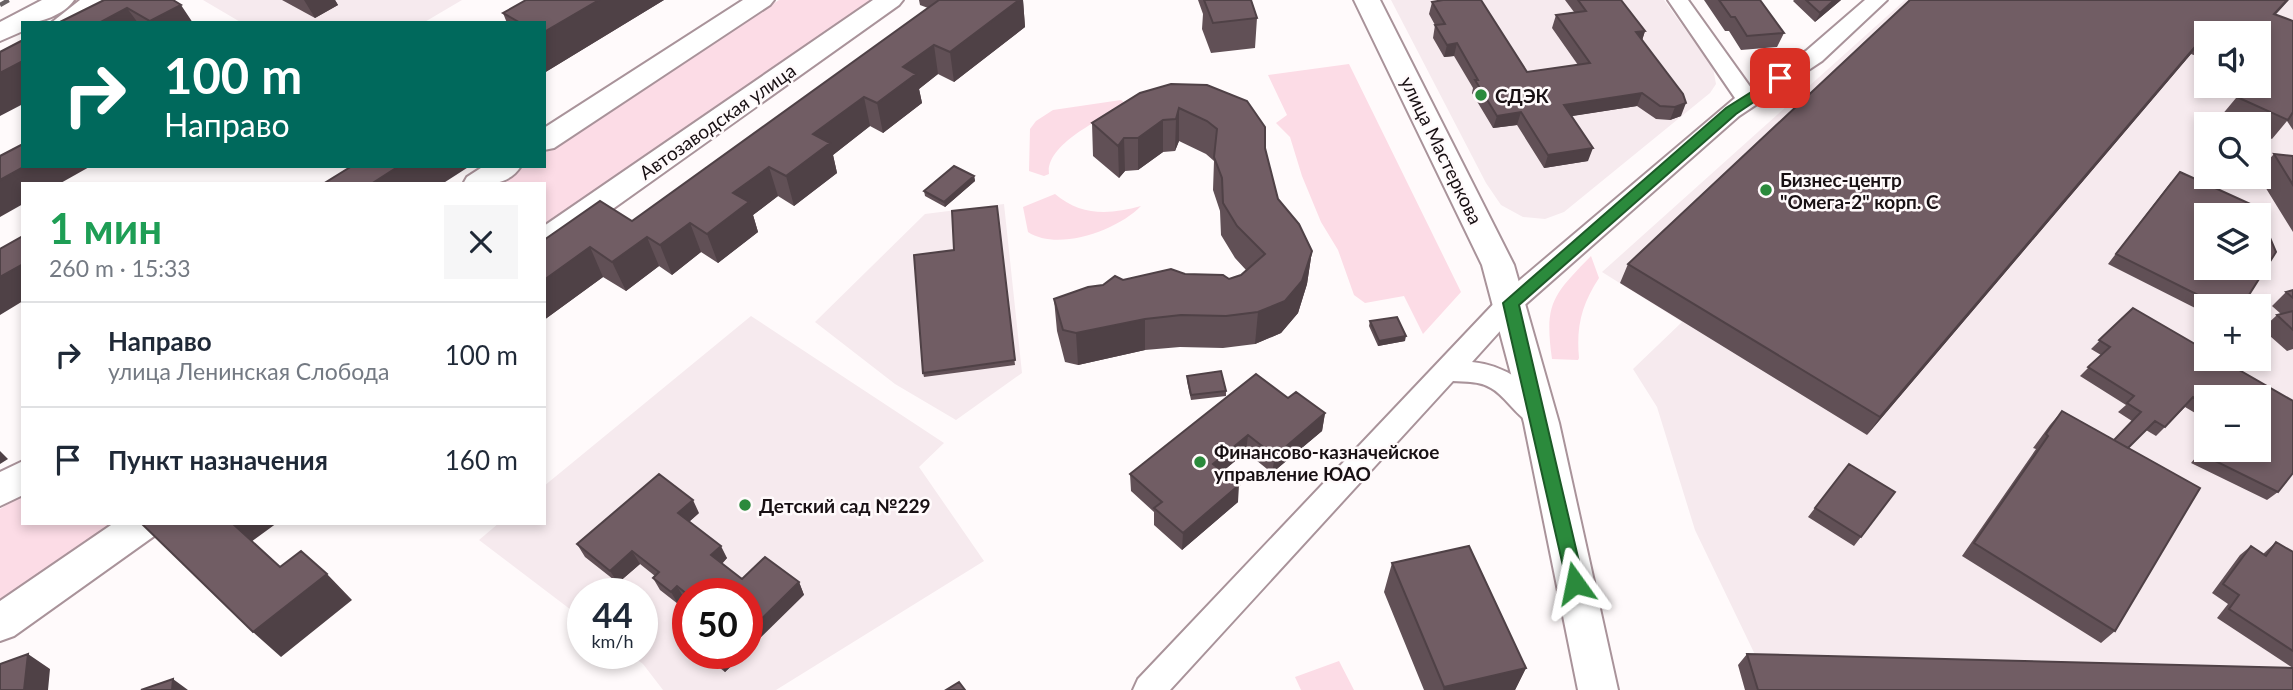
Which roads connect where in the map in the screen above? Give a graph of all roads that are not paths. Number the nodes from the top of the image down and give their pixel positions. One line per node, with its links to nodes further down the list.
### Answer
1 (61, 0): 9 (main road)
2 (97, 0): 10 (main road)
3 (120, 0): 11 (street)
4 (761, 0): 15 (main road)
5 (890, 0): 18 (main road, Автозаводская улица)
6 (1367, 0): 19 (main road, улица Мастеркова)
7 (1678, 0): 12 (street)
8 (1877, 0): 13 (street)
9 (38, 21)
10 (67, 21)
11 (76, 21)
12 (1725, 68): 13 (street); 14 (street)
13 (1797, 68): 14 (street)
14 (1739, 105): 19 (street)
15 (546, 140)
16 (503, 168): 17 (main road)
17 (481, 182)
18 (546, 241)
19 (1510, 303): 20 (street); 21 (main road, улица Мастеркова)
20 (1446, 371): 21 (street); 26 (street)
21 (1538, 416): 27 (main road, улица Мастеркова)
22 (21, 477): 23 (main road)
23 (0, 491)
24 (141, 525): 25 (main road)
25 (0, 623)
26 (1149, 690)
27 (1598, 690)

